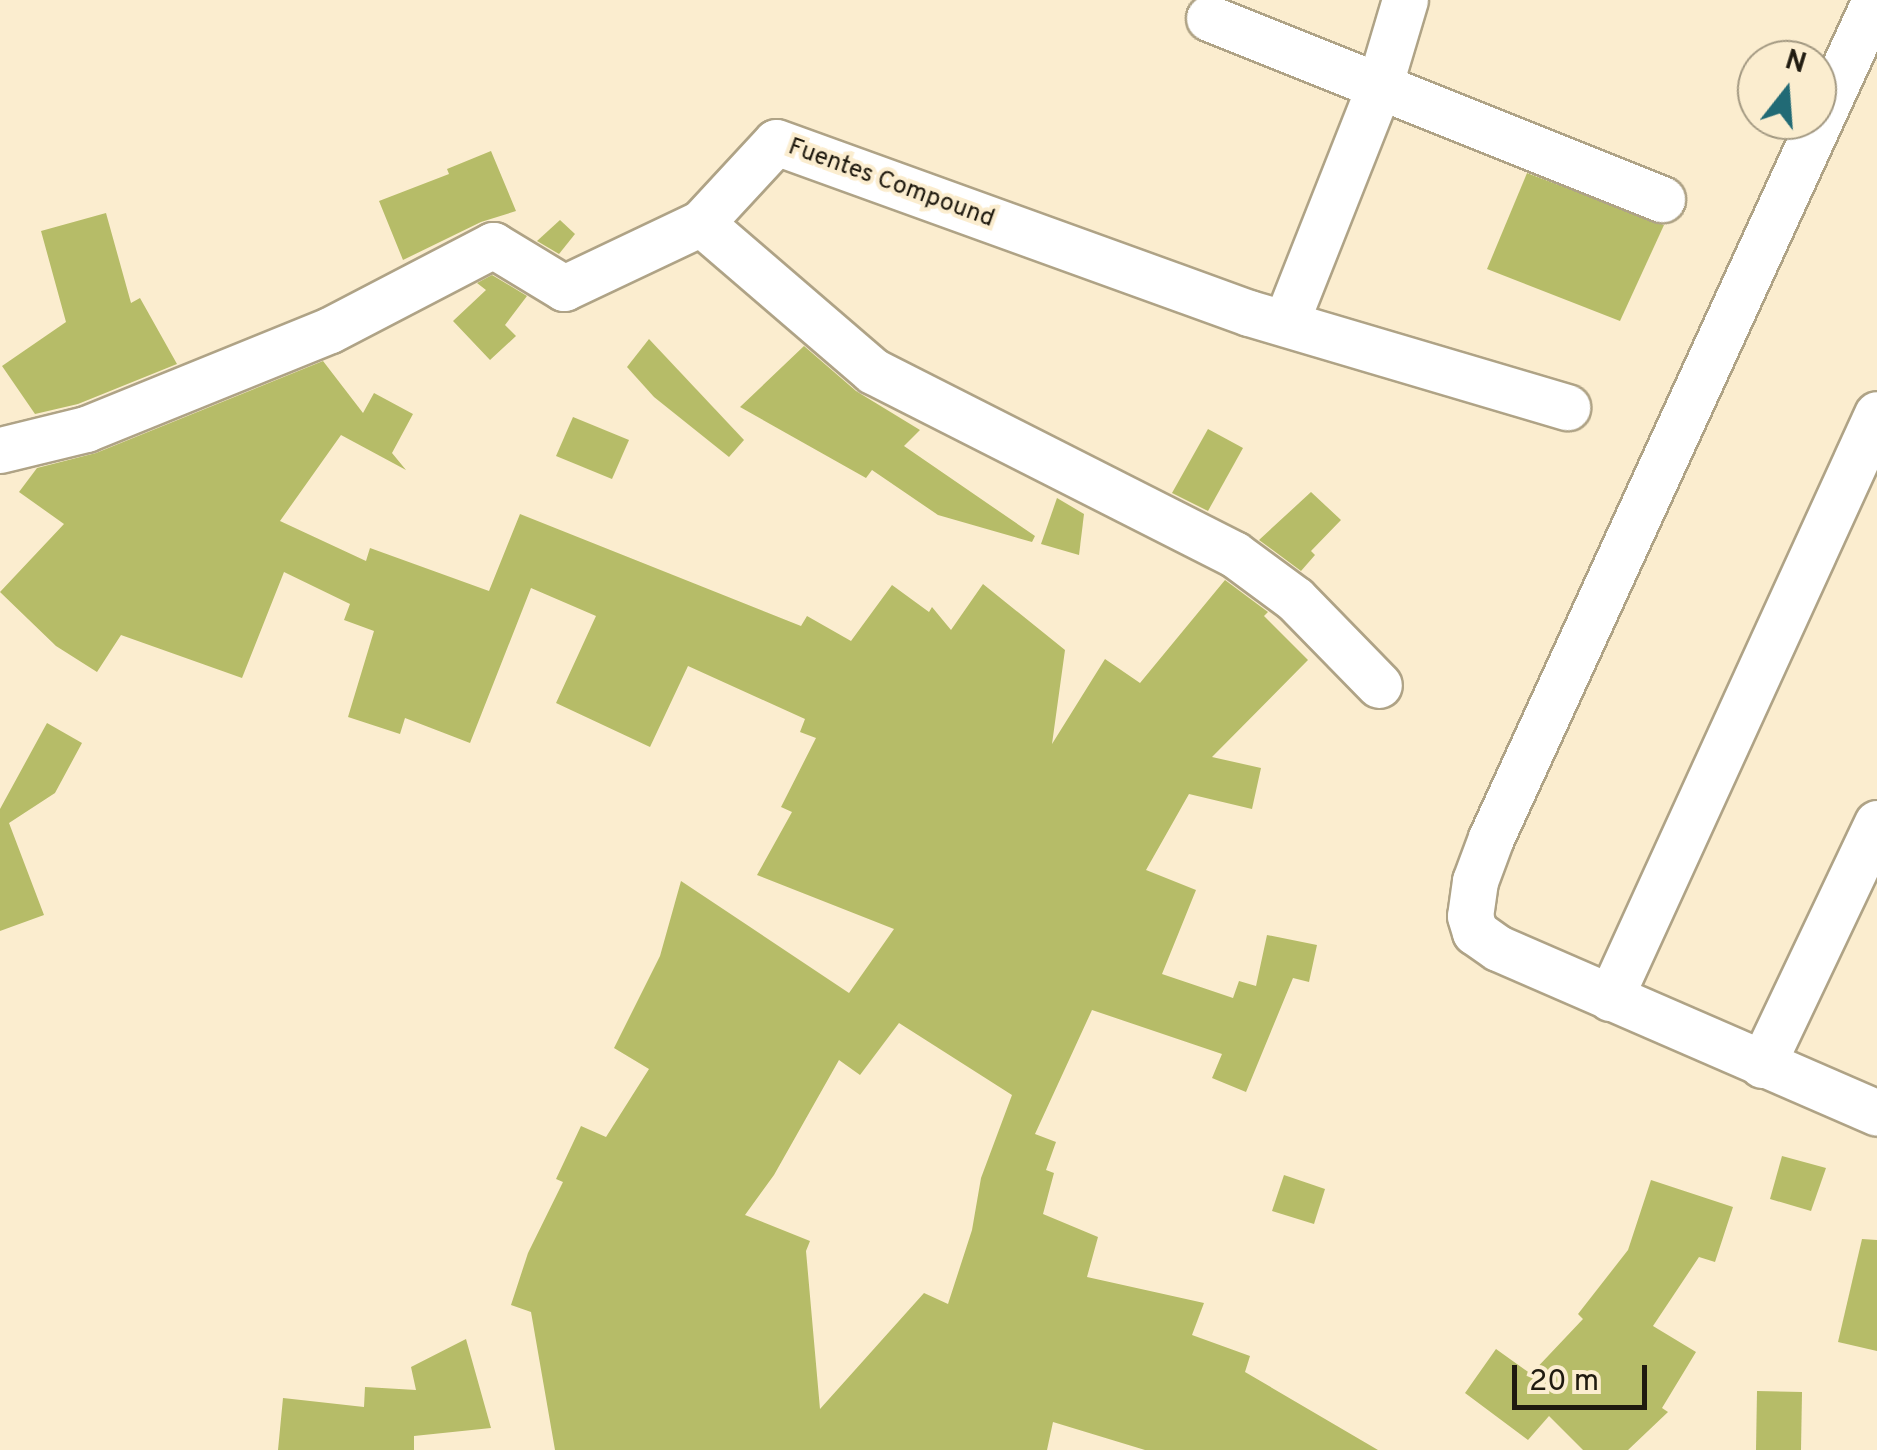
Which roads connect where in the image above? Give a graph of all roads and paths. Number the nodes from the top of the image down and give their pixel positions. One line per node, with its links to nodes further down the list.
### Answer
1 (1405, 0): 4 (street)
2 (1875, 0): 13 (street)
3 (1209, 18): 4 (street)
4 (1378, 88): 5 (street); 7 (street)
5 (1662, 199)
6 (701, 224): 7 (street, Fuentes Compound); 10 (street, Fuentes Compound); 11 (street)
7 (1286, 322): 8 (street)
8 (1567, 407)
9 (1877, 414): 13 (street)
10 (0, 450)
11 (1379, 686)
12 (1877, 823): 14 (street)
13 (1610, 998): 14 (street)
14 (1762, 1065): 15 (street)
15 (1877, 1114)

